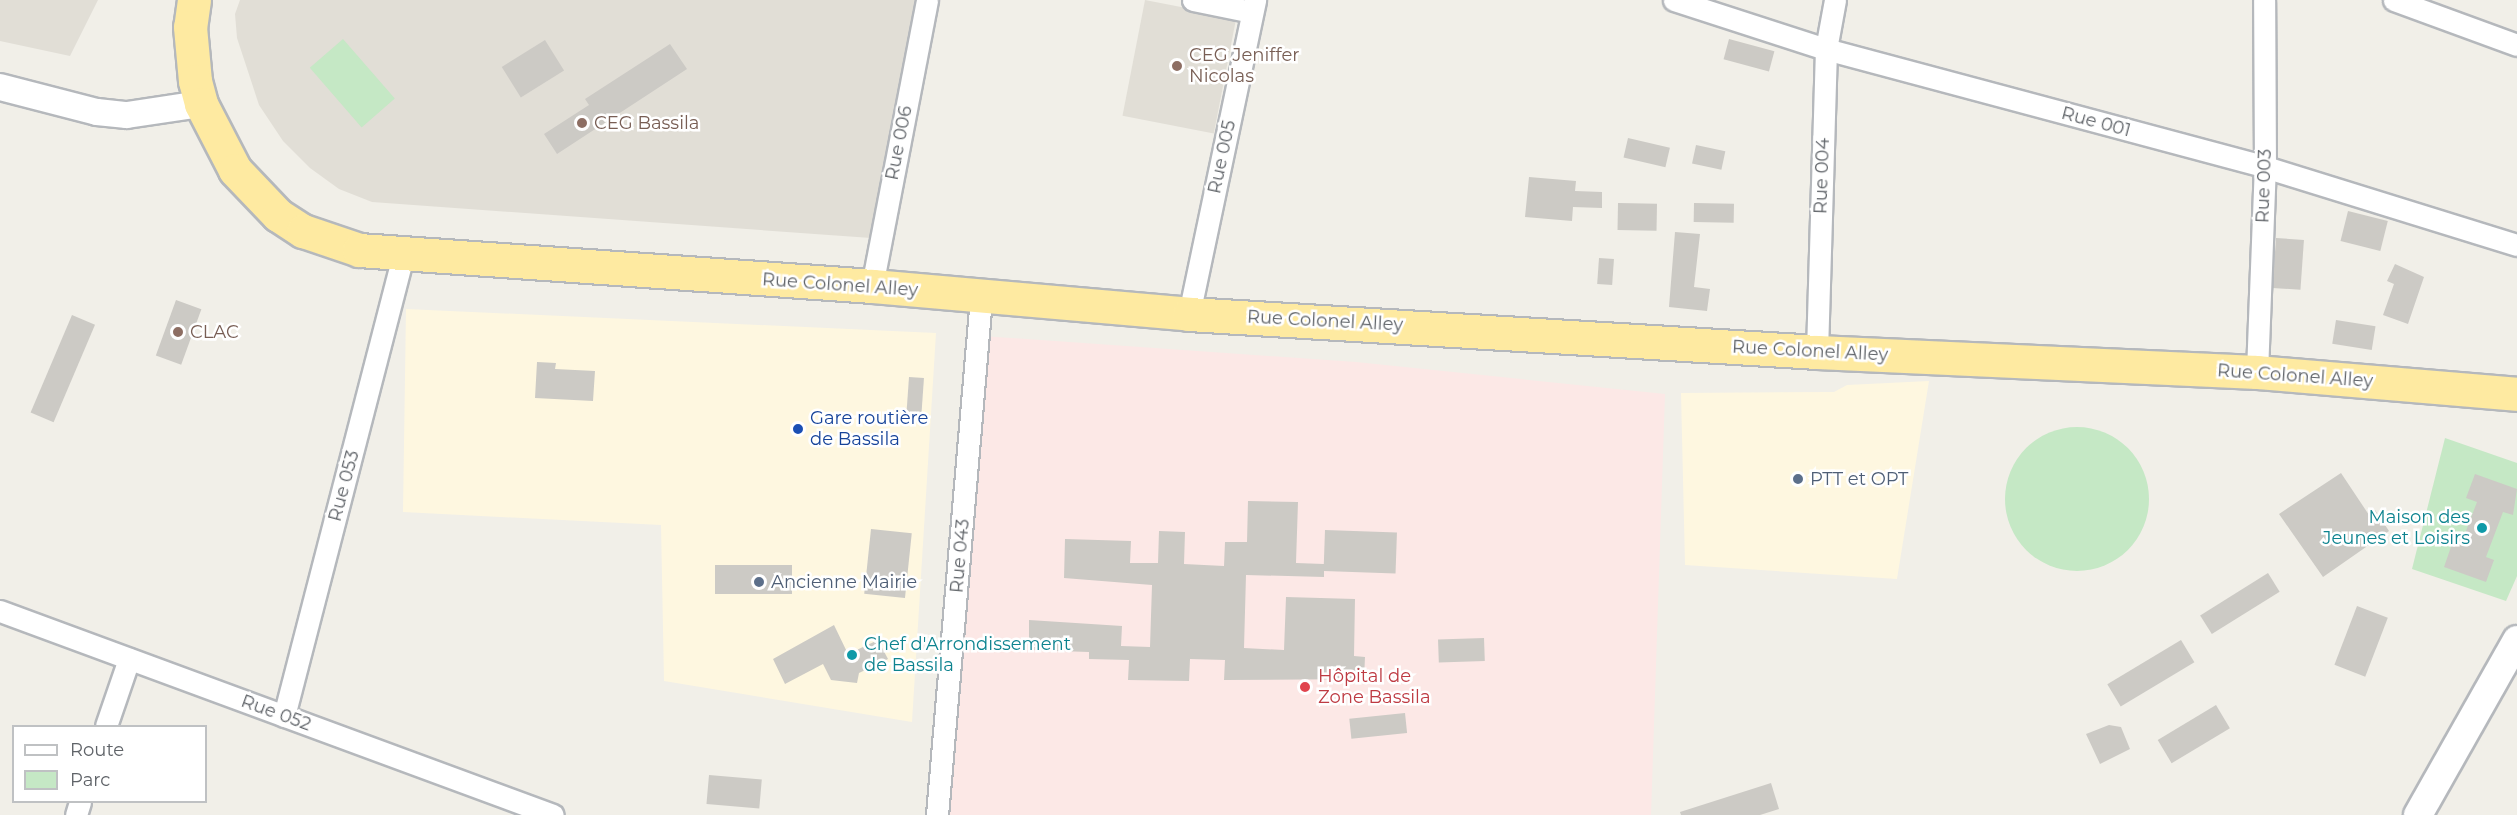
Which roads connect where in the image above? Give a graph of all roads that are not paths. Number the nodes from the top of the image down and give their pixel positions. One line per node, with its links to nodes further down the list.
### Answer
1 (194, 0): 12 (highway, Rue Colonel Alley)
2 (927, 0): 16 (street, Rue 006)
3 (1193, 0): 8 (street)
4 (1674, 0): 10 (street, Rue 001)
5 (1835, 0): 10 (street, Rue 004)
6 (2264, 0): 13 (street, Rue 003)
7 (2394, 0): 9 (street)
8 (1254, 6): 18 (street, Rue 005)
9 (2517, 45)
10 (1826, 49): 13 (street, Rue 001); 19 (street, Rue 004)
11 (0, 87): 12 (street)
12 (201, 104): 15 (highway, Rue Colonel Alley)
13 (2265, 168): 14 (street, Rue 001); 20 (street, Rue 003)
14 (2517, 245)
15 (404, 256): 16 (highway, Rue Colonel Alley); 25 (street, Rue 053)
16 (872, 286): 17 (highway, Rue Colonel Alley)
17 (981, 297): 18 (highway, Rue Colonel Alley); 28 (street, Rue 043)
18 (1189, 314): 19 (highway, Rue Colonel Alley)
19 (1817, 352): 20 (highway, Rue Colonel Alley)
20 (2257, 372): 21 (highway, Rue Colonel Alley)
21 (2517, 394)
22 (0, 611): 24 (street, Rue 052)
23 (2517, 640): 29 (main road)
24 (129, 659): 25 (street, Rue 052); 26 (street)
25 (284, 716): 27 (street, Rue 052)
26 (106, 725)
27 (553, 815)
28 (937, 815)
29 (2418, 815)

